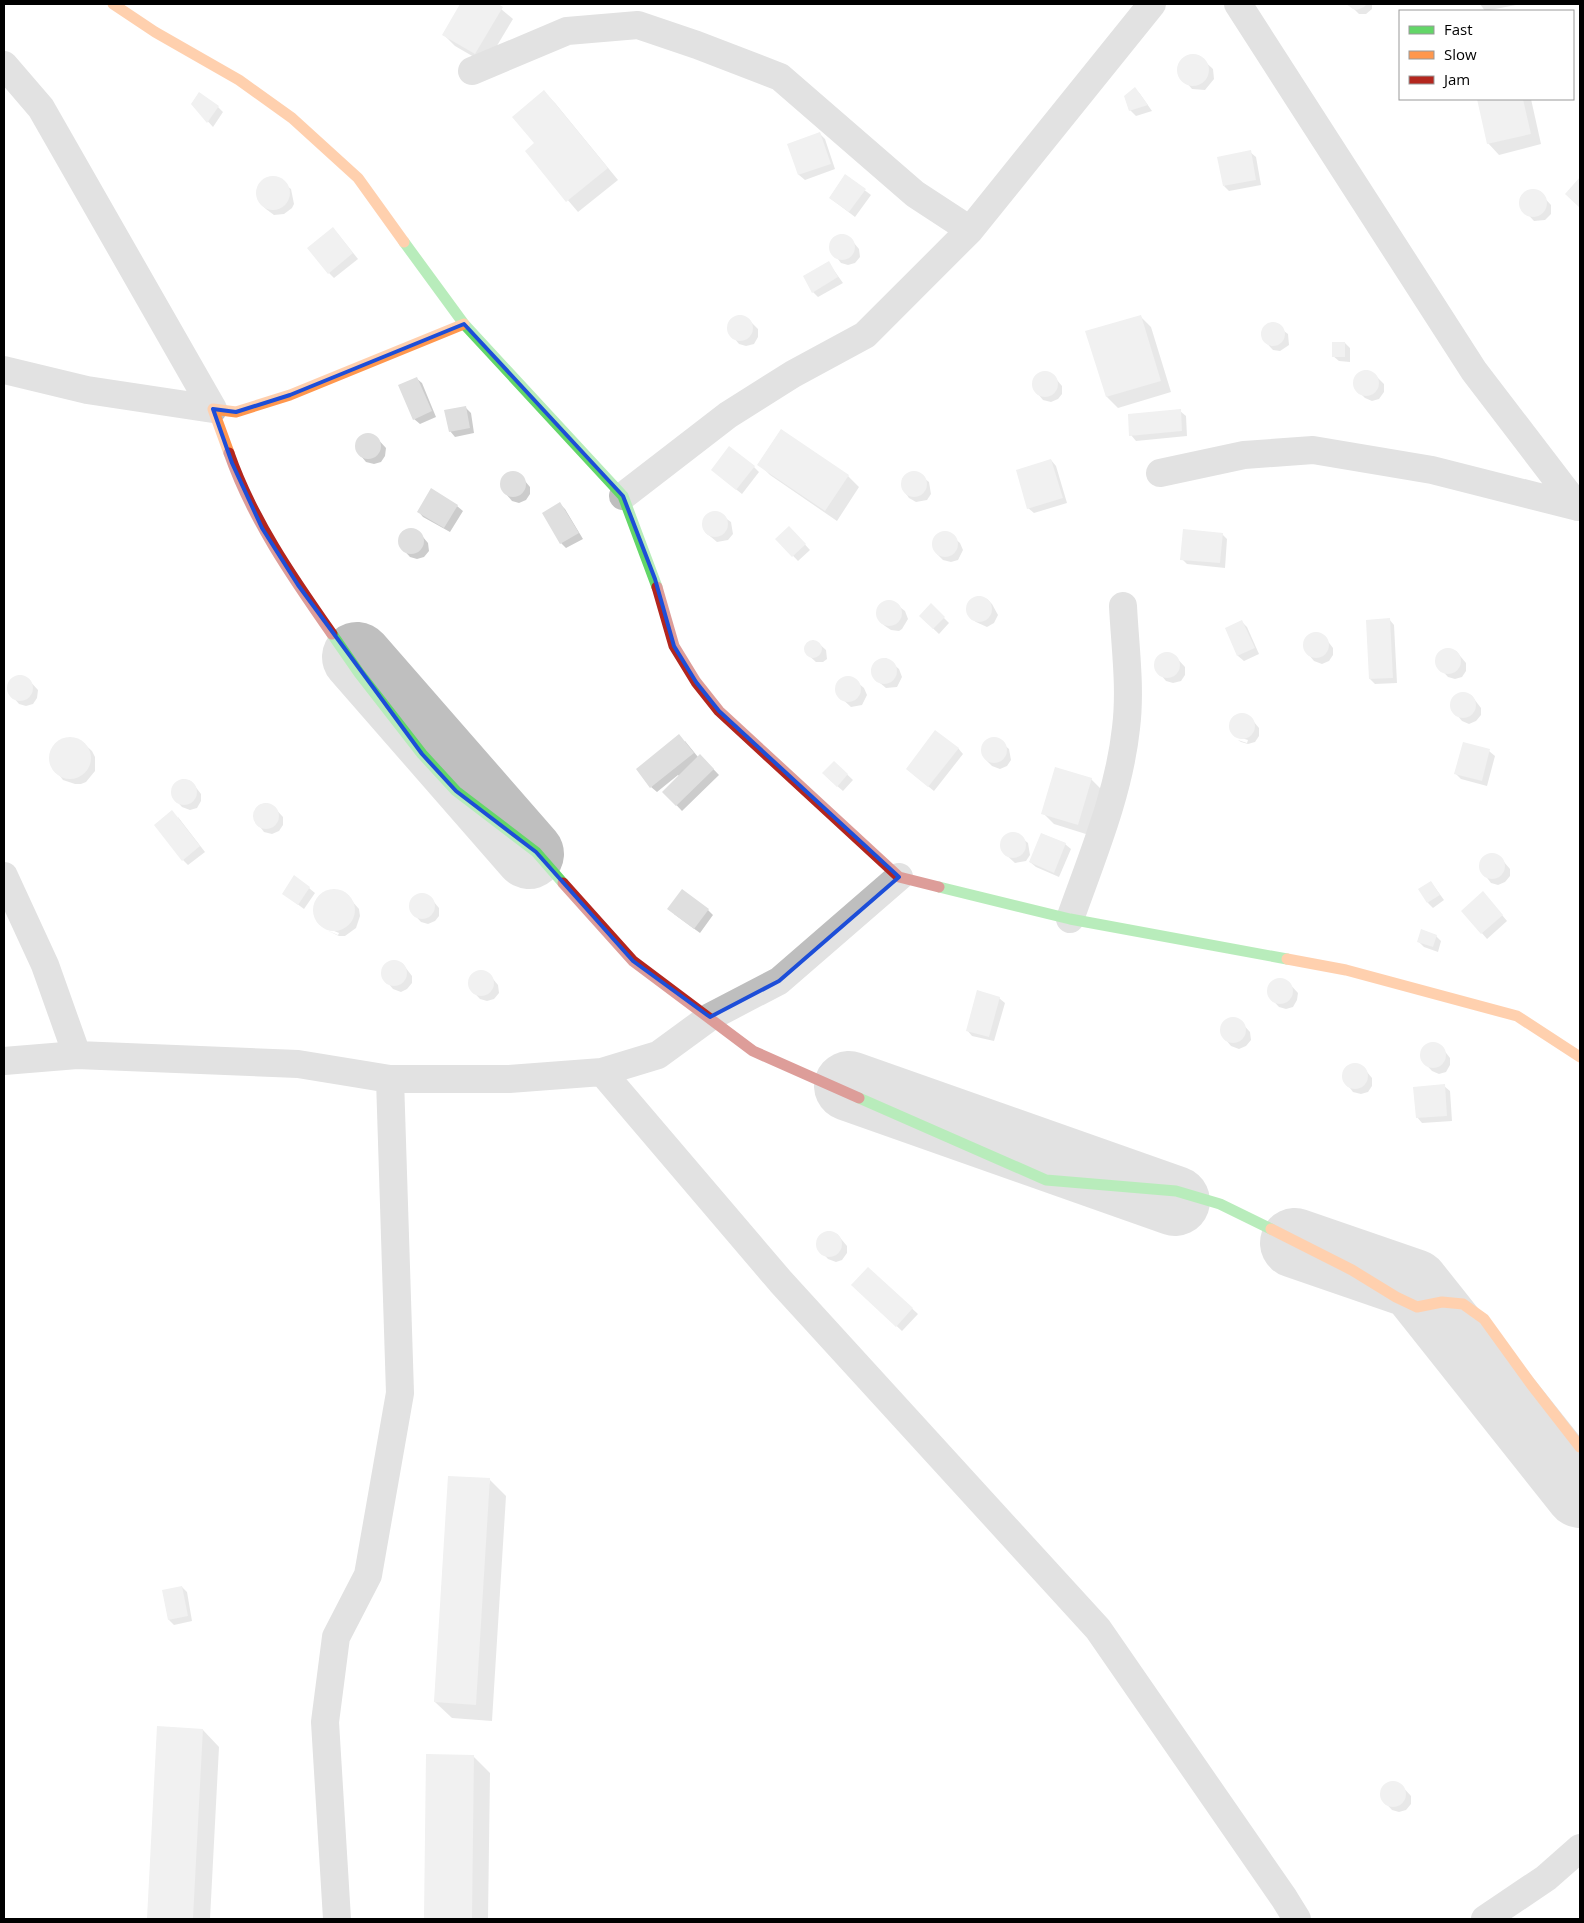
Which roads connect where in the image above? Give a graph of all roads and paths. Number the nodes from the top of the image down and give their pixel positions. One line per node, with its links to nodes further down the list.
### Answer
1 (113, 4): 7 (street)
2 (1152, 4): 6 (street)
3 (1238, 4): 12 (street)
4 (4, 65): 9 (street)
5 (472, 71): 6 (street)
6 (970, 230): 11 (street)
7 (464, 324): 9 (street); 11 (street)
8 (4, 370): 9 (street)
9 (213, 409): 17 (street)
10 (1160, 473): 12 (street)
11 (623, 496): 15 (street)
12 (1579, 507)
13 (1123, 606): 16 (street)
14 (4, 876): 18 (street)
15 (899, 877): 16 (street); 17 (street)
16 (1070, 919): 19 (street)
17 (710, 1018): 21 (street); 23 (street)
18 (78, 1055): 20 (street); 22 (street)
19 (1580, 1057)
20 (4, 1061)
21 (602, 1072): 22 (street); 26 (street)
22 (390, 1079): 25 (street)
23 (1580, 1446)
24 (1580, 1848): 27 (street)
25 (337, 1919)
26 (1297, 1919)
27 (1485, 1919)

